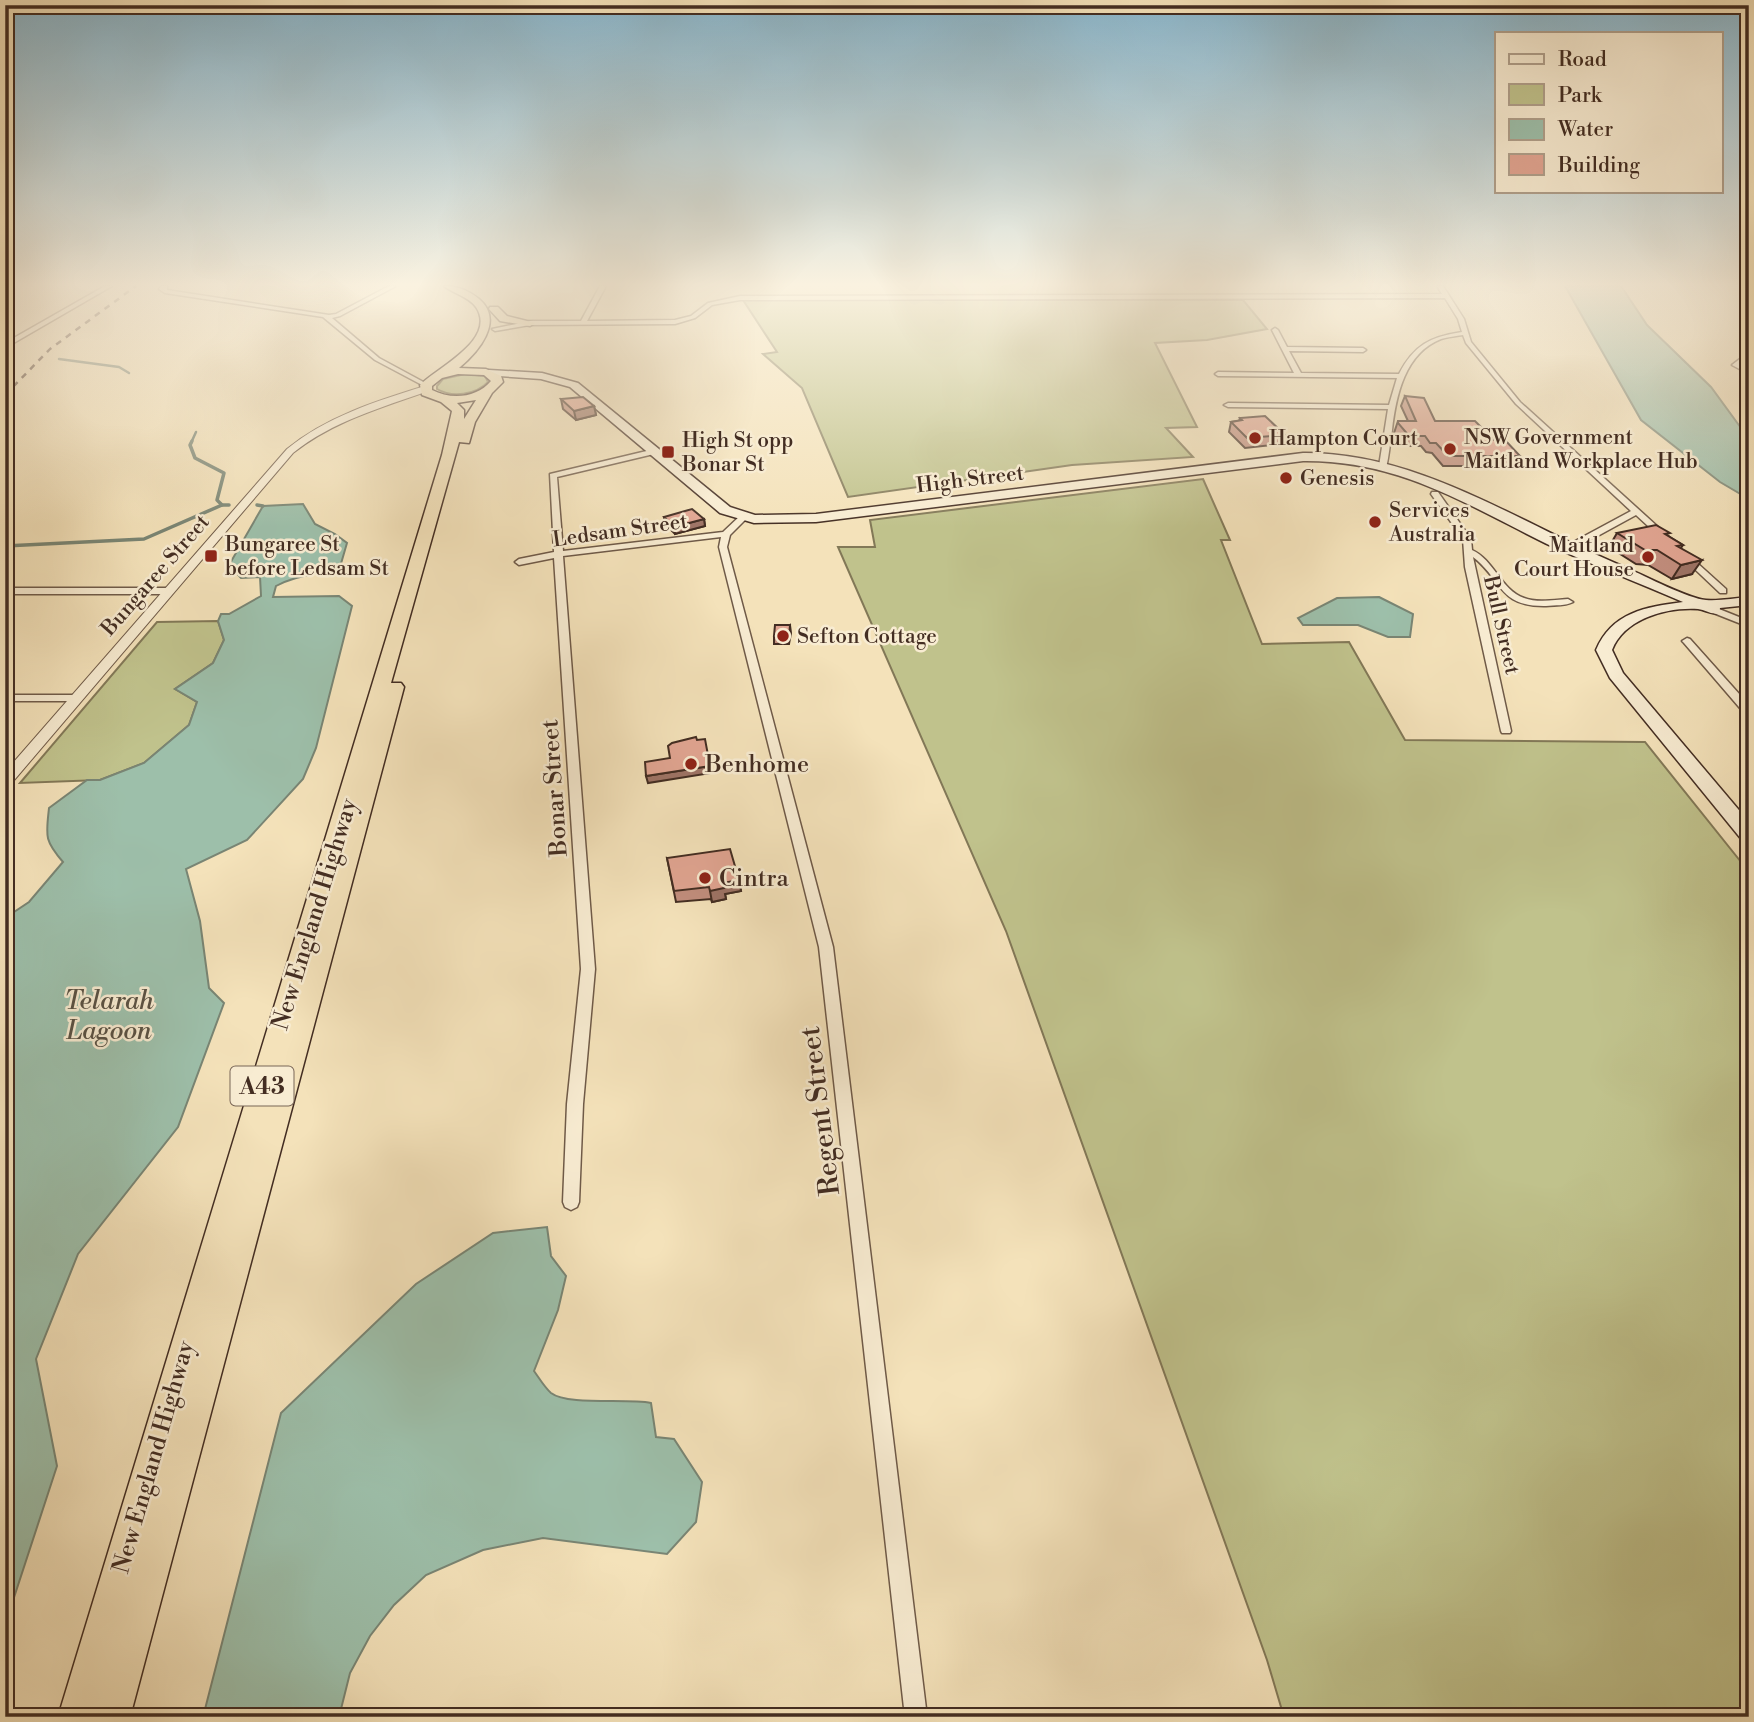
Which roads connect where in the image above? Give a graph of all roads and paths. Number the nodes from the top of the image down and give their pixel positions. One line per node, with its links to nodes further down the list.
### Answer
1 (390, 366): 9 (street)
2 (451, 366): 13 (highway)
3 (480, 366): 13 (highway)
4 (487, 366): 16 (highway)
5 (489, 366): 10 (highway)
6 (1294, 366): 12 (street)
7 (1407, 366): 14 (street)
8 (1488, 366): 25 (street)
9 (401, 373): 13 (street); 15 (street)
10 (507, 373): 17 (main road, High Street)
11 (1218, 374): 12 (street)
12 (1298, 374): 14 (street)
13 (441, 375): 15 (highway)
14 (1403, 376): 20 (street)
15 (423, 391): 18 (highway); 22 (highway); 34 (street, Bungaree Street)
16 (489, 391): 17 (main road, High Street); 18 (highway); 53 (highway, New England Highway / A43)
17 (584, 393): 21 (main road, High Street)
18 (442, 398): 22 (highway, New England Highway / A43)
19 (1228, 405): 20 (street)
20 (1390, 407): 23 (street)
21 (655, 451): 26 (main road, High Street); 30 (street, Bonar Street)
22 (449, 455): 52 (highway, New England Highway / A43)
23 (1383, 466): 24 (main road, High Street); 26 (main road, High Street)
24 (1440, 492): 28 (main road, High Street); 29 (street, Bull Street)
25 (1637, 512): 28 (street); 35 (street)
26 (744, 517): 27 (street)
27 (726, 534): 30 (street, Ledsam Street); 54 (street, Regent Street)
28 (1572, 547): 32 (main road, High Street); 38 (main road, High Street)
29 (1468, 551): 37 (street); 48 (street, Bull Street)
30 (559, 554): 31 (street, Ledsam Street); 51 (street, Bonar Street)
31 (519, 562)
32 (1639, 579): 38 (main road, High Street); 41 (main road)
33 (5, 591): 34 (street)
34 (169, 591): 46 (street, Bungaree Street)
35 (1724, 591)
36 (1749, 601): 38 (main road)
37 (1568, 602)
38 (1713, 607): 39 (main road); 40 (street, High Street); 41 (main road); 42 (street, High Street); 44 (main road)
39 (1749, 608)
40 (1749, 618)
41 (1625, 622): 44 (main road)
42 (1749, 624)
43 (1687, 641): 47 (street)
44 (1604, 650): 50 (main road)
45 (5, 698): 46 (street)
46 (77, 698): 49 (street, Bungaree Street)
47 (1749, 712)
48 (1506, 731)
49 (5, 782)
50 (1749, 835)
51 (571, 1202)
52 (77, 1717)
53 (111, 1717)
54 (916, 1717)

